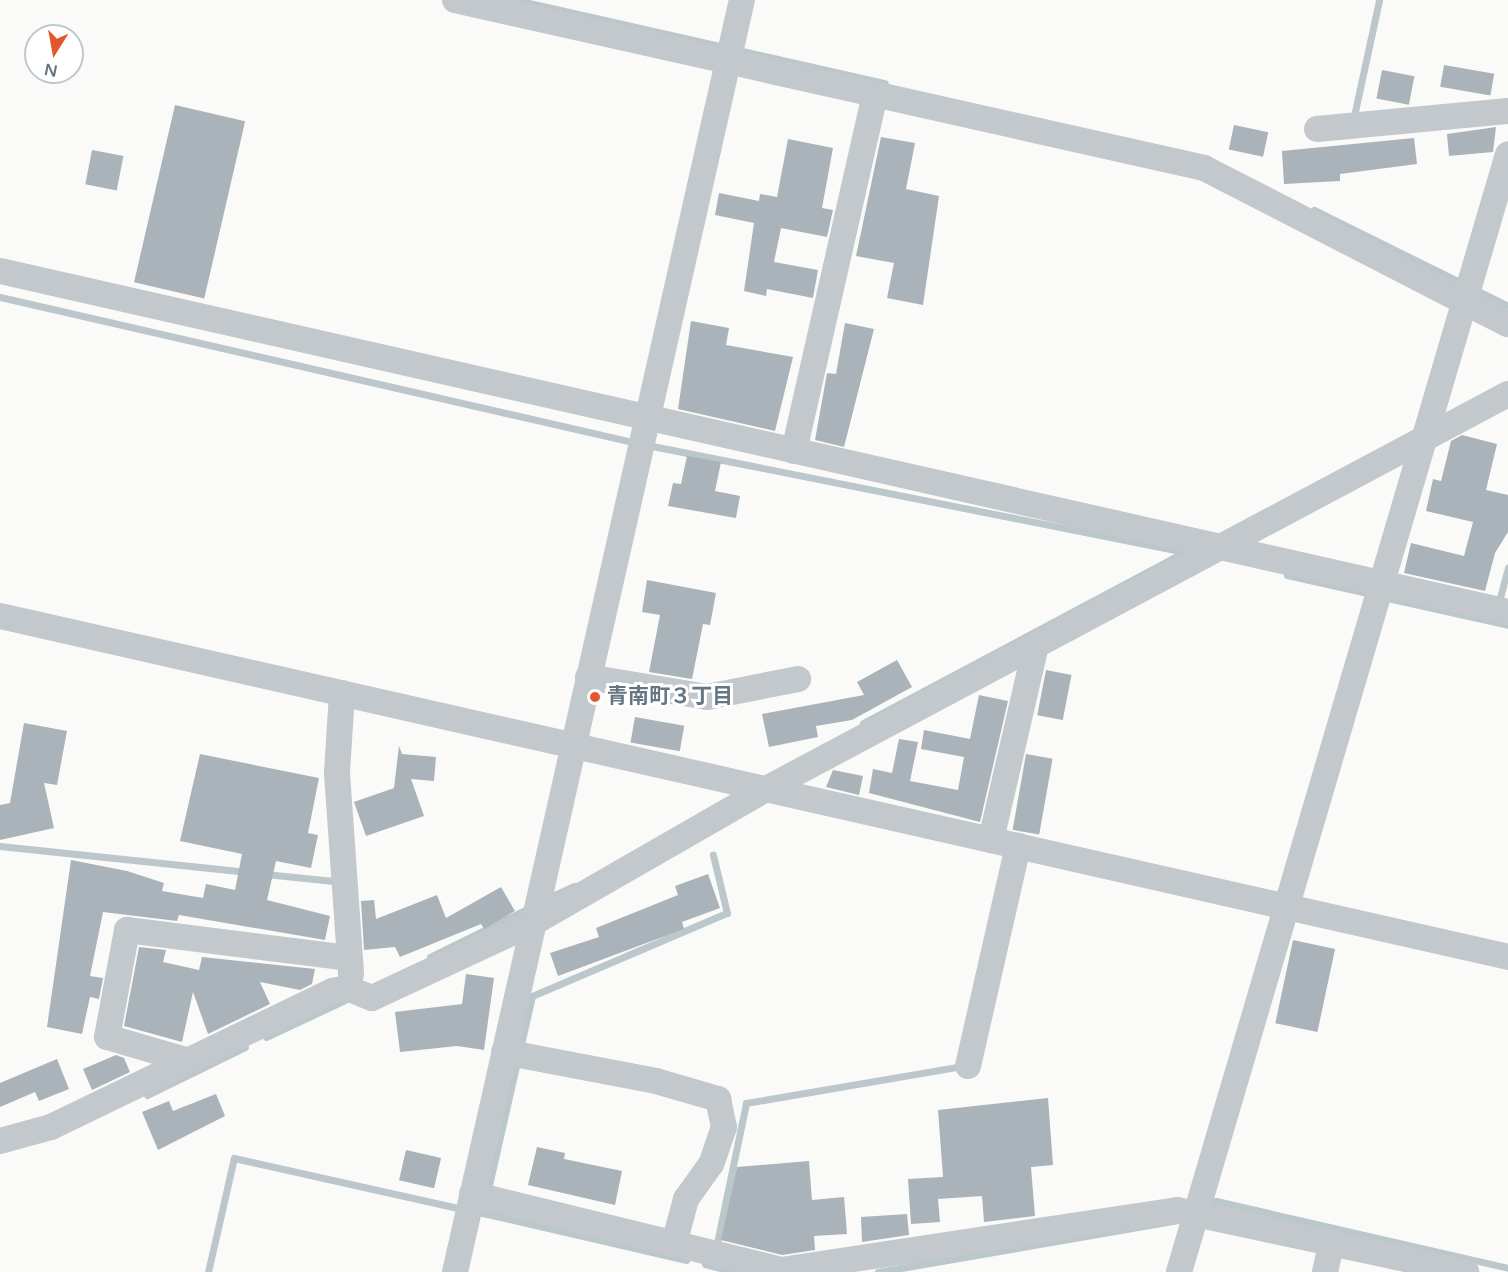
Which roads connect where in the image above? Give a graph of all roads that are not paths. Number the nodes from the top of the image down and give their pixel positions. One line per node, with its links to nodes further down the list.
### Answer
1 (455, 0): 3 (street)
2 (742, 0): 3 (street)
3 (729, 60): 4 (street); 12 (street)
4 (875, 94): 9 (street); 14 (street)
5 (1508, 111): 6 (street)
6 (1317, 129)
7 (1508, 154): 9 (street)
8 (0, 271): 12 (street)
9 (1465, 303): 10 (street); 13 (street)
10 (1508, 324)
11 (1508, 394): 13 (street)
12 (648, 418): 14 (street); 20 (street)
13 (1426, 436): 15 (street); 16 (street)
14 (794, 451): 15 (street)
15 (1219, 547): 16 (street); 19 (street)
16 (1383, 583): 17 (street); 27 (street)
17 (1508, 612)
18 (0, 616): 22 (street)
19 (1035, 649): 24 (street); 25 (street)
20 (588, 677): 21 (street); 23 (street)
21 (798, 680)
22 (342, 693): 23 (street); 30 (street)
23 (573, 745): 24 (street); 28 (street)
24 (766, 789): 25 (street); 28 (street)
25 (991, 840): 26 (street)
26 (1018, 846): 27 (street); 34 (street)
27 (1288, 907): 29 (street); 37 (street)
28 (533, 923): 31 (street); 32 (street)
29 (1508, 957)
30 (348, 958): 31 (street); 33 (street)
31 (353, 990): 33 (street)
32 (504, 1052): 36 (street); 39 (street)
33 (189, 1061): 35 (street)
34 (968, 1066)
35 (0, 1141)
36 (472, 1194): 39 (street); 41 (street)
37 (1197, 1212): 38 (street); 40 (street); 42 (street)
38 (1332, 1242): 43 (street); 44 (street)
39 (674, 1244): 40 (street)
40 (781, 1271)
41 (455, 1272)
42 (1179, 1272)
43 (1325, 1272)
44 (1466, 1272)

